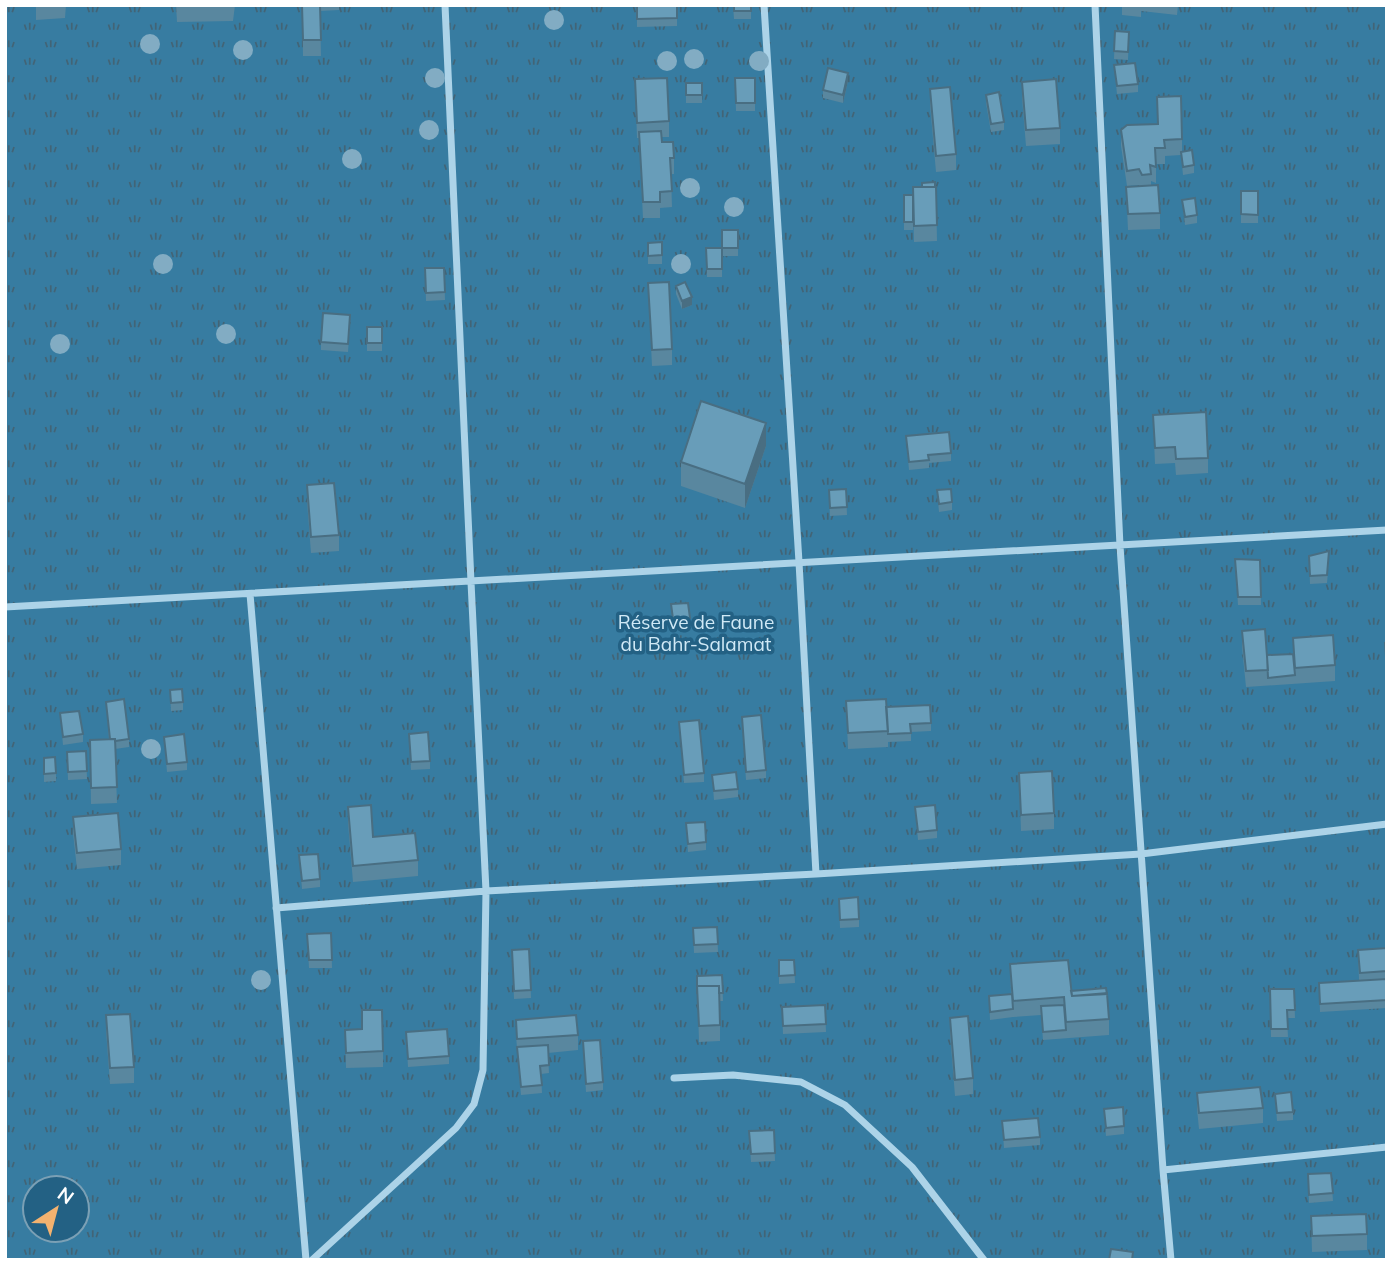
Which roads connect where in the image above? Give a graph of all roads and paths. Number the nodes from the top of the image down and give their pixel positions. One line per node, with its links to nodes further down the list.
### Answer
1 (445, 5): 7 (street)
2 (764, 5): 6 (street)
3 (1095, 5): 5 (street)
4 (1387, 530): 5 (street)
5 (1120, 545): 6 (street); 11 (street)
6 (799, 562): 7 (street); 12 (street)
7 (471, 582): 8 (street); 13 (street)
8 (250, 594): 9 (street); 14 (street)
9 (5, 607)
10 (1387, 824): 11 (street)
11 (1141, 854): 12 (street); 17 (street)
12 (816, 874): 13 (street)
13 (486, 891): 14 (street); 19 (street)
14 (275, 908): 18 (street)
15 (674, 1078): 20 (street)
16 (1387, 1147): 17 (street)
17 (1163, 1170): 21 (street)
18 (306, 1260)
19 (312, 1260)
20 (984, 1260)
21 (1171, 1260)

